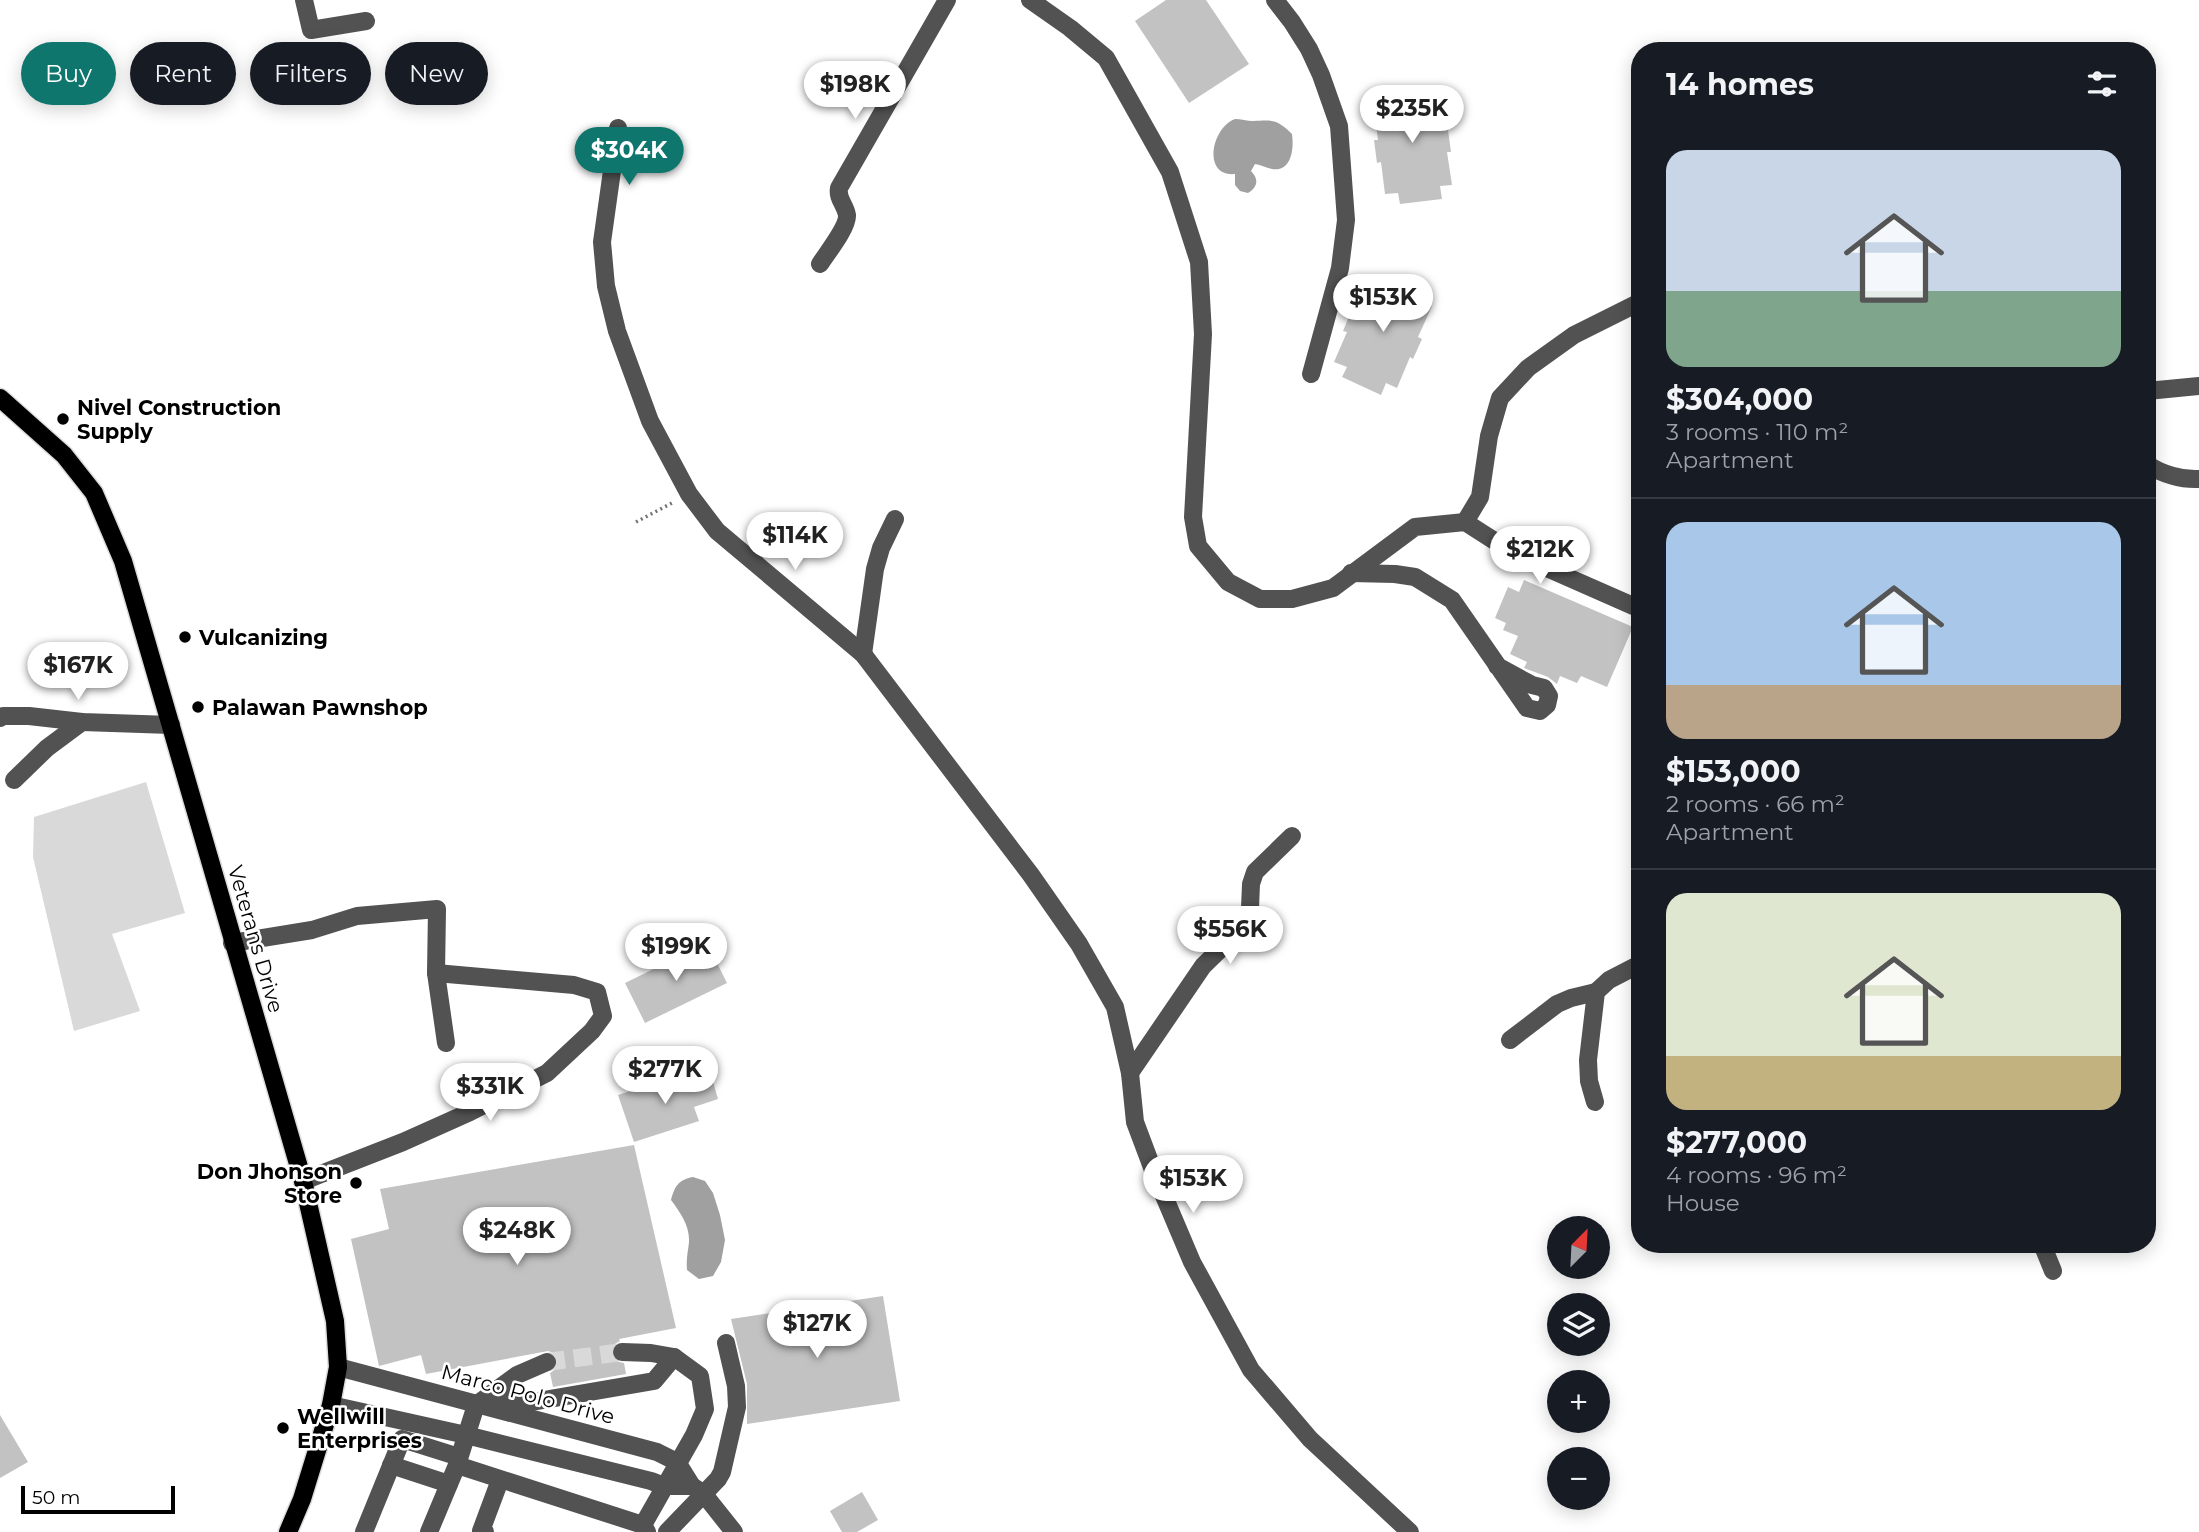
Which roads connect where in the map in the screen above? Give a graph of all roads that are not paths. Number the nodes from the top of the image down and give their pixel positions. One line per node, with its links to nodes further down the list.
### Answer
1 (304, 0): 5 (street)
2 (947, 0): 7 (street)
3 (1030, 0): 17 (street)
4 (1275, 0): 9 (street)
5 (366, 21)
6 (618, 128): 19 (street)
7 (820, 264)
8 (1631, 306): 16 (street)
9 (1311, 374)
10 (2199, 386): 11 (street)
11 (2156, 390)
12 (0, 398): 25 (main road, Veterans Drive)
13 (2156, 469): 14 (street)
14 (2199, 479)
15 (894, 519): 19 (street)
16 (1465, 522): 17 (street); 18 (street)
17 (1352, 573): 20 (street)
18 (1631, 605)
19 (863, 654): 34 (street)
20 (1497, 666): 21 (street); 22 (street)
21 (1532, 685): 22 (street); 22 (street)
22 (1522, 701)
23 (0, 718): 24 (street)
24 (82, 722): 25 (street); 26 (street)
25 (171, 725): 28 (main road, Veterans Drive)
26 (14, 780)
27 (1292, 836): 34 (street)
28 (232, 943): 30 (street); 36 (main road, Veterans Drive)
29 (1631, 972): 31 (street)
30 (436, 974): 33 (street); 36 (street)
31 (1596, 992): 32 (street); 35 (street)
32 (1510, 1040)
33 (446, 1043)
34 (1130, 1073): 62 (street)
35 (1595, 1102)
36 (303, 1181): 43 (main road, Veterans Drive)
37 (2046, 1253): 38 (street)
38 (2053, 1271)
39 (726, 1343): 54 (street)
40 (622, 1352): 41 (street)
41 (674, 1357): 44 (street); 49 (street)
42 (547, 1362): 44 (street)
43 (338, 1367): 45 (main road, Veterans Drive); 46 (street, Marco Polo Drive)
44 (494, 1392): 46 (street)
45 (331, 1405): 47 (street); 56 (main road, Veterans Drive)
46 (476, 1405): 47 (street); 49 (street, Marco Polo Drive)
47 (466, 1435): 48 (street); 53 (street)
48 (458, 1461): 50 (street); 51 (street); 52 (street)
49 (677, 1462): 53 (street); 54 (street)
50 (391, 1465): 52 (street); 57 (street)
51 (500, 1480): 55 (street); 59 (street)
52 (449, 1485): 58 (street)
53 (664, 1486): 54 (street); 55 (street)
54 (697, 1490): 60 (street); 61 (street)
55 (645, 1529)
56 (288, 1532)
57 (364, 1532)
58 (429, 1532)
59 (485, 1532)
60 (667, 1532)
61 (734, 1532)
62 (1410, 1532)

